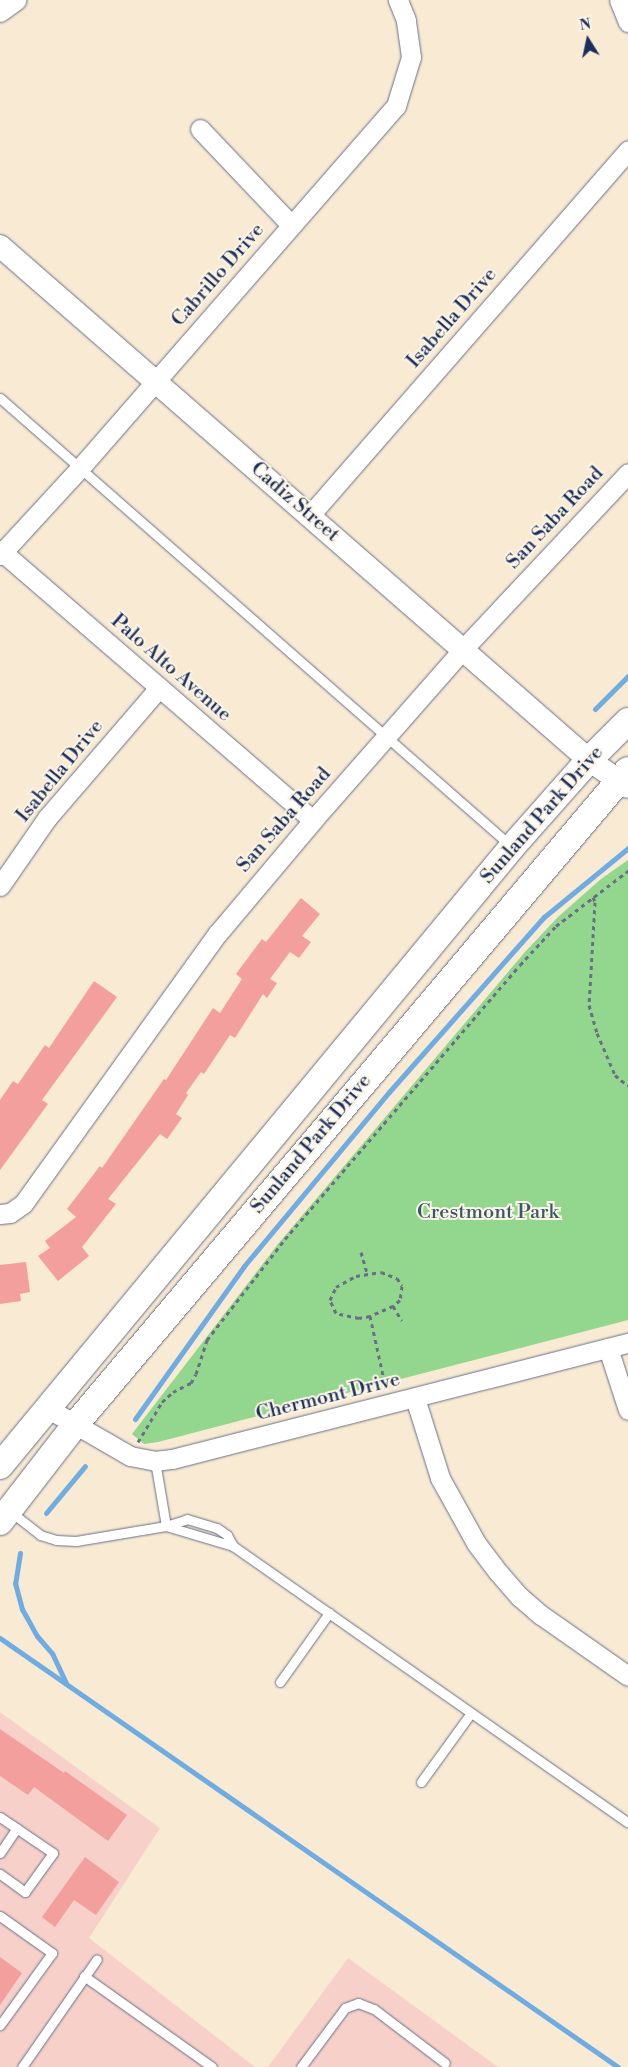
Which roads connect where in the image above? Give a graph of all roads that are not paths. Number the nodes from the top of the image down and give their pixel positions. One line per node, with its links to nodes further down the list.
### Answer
1 (15, 0): 4 (street)
2 (398, 0): 8 (street, Cabrillo Drive)
3 (619, 0): 5 (street)
4 (0, 12)
5 (628, 22)
6 (200, 129): 8 (street)
7 (628, 150): 14 (street, Isabella Drive)
8 (291, 225): 10 (street, Cabrillo Drive)
9 (0, 246): 10 (street, Cadiz Street)
10 (156, 382): 12 (street, Cabrillo Drive); 14 (street, Cadiz Street)
11 (0, 398): 12 (lane)
12 (80, 468): 15 (street, Cabrillo Drive); 19 (lane)
13 (628, 473): 16 (street, San Saba Road)
14 (310, 515): 16 (street, Cadiz Street)
15 (1, 552): 17 (street, Palo Alto Avenue)
16 (463, 648): 19 (street, San Saba Road); 20 (street, Cadiz Street)
17 (159, 688): 22 (street, Palo Alto Avenue); 24 (street, Isabella Drive)
18 (628, 721): 20 (main road, Sunland Park Drive)
19 (386, 736): 22 (street, San Saba Road); 23 (lane)
20 (588, 760): 21 (street, Cadiz Street); 23 (main road, Sunland Park Drive)
21 (624, 779): 31 (main road, Sunland Park Drive)
22 (313, 820): 25 (street, San Saba Road)
23 (512, 847): 29 (main road, Sunland Park Drive)
24 (0, 886)
25 (0, 1214)
26 (628, 1343): 27 (street, Chermont Drive)
27 (608, 1348): 28 (street, Chermont Drive); 30 (street)
28 (415, 1398): 32 (street, Chermont Drive); 37 (street)
29 (47, 1408): 31 (street, Chermont Drive); 33 (main road, Sunland Park Drive)
30 (628, 1410)
31 (75, 1425): 32 (street, Chermont Drive); 34 (main road, Sunland Park Drive)
32 (155, 1461): 35 (lane)
33 (0, 1466)
34 (4, 1516): 35 (lane)
35 (166, 1526): 36 (lane)
36 (329, 1613): 38 (lane); 39 (lane)
37 (628, 1676)
38 (280, 1682)
39 (471, 1712): 40 (lane); 42 (lane)
40 (421, 1782)
41 (0, 1817): 43 (lane)
42 (628, 1824)
43 (17, 1828): 44 (lane); 45 (lane)
44 (0, 1853)
45 (0, 1874)
46 (2, 1920): 49 (lane)
47 (97, 1959): 48 (lane)
48 (84, 1976): 51 (lane); 52 (lane)
49 (0, 2025)
50 (445, 2063): 53 (lane)
51 (22, 2067)
52 (212, 2067)
53 (301, 2067)

